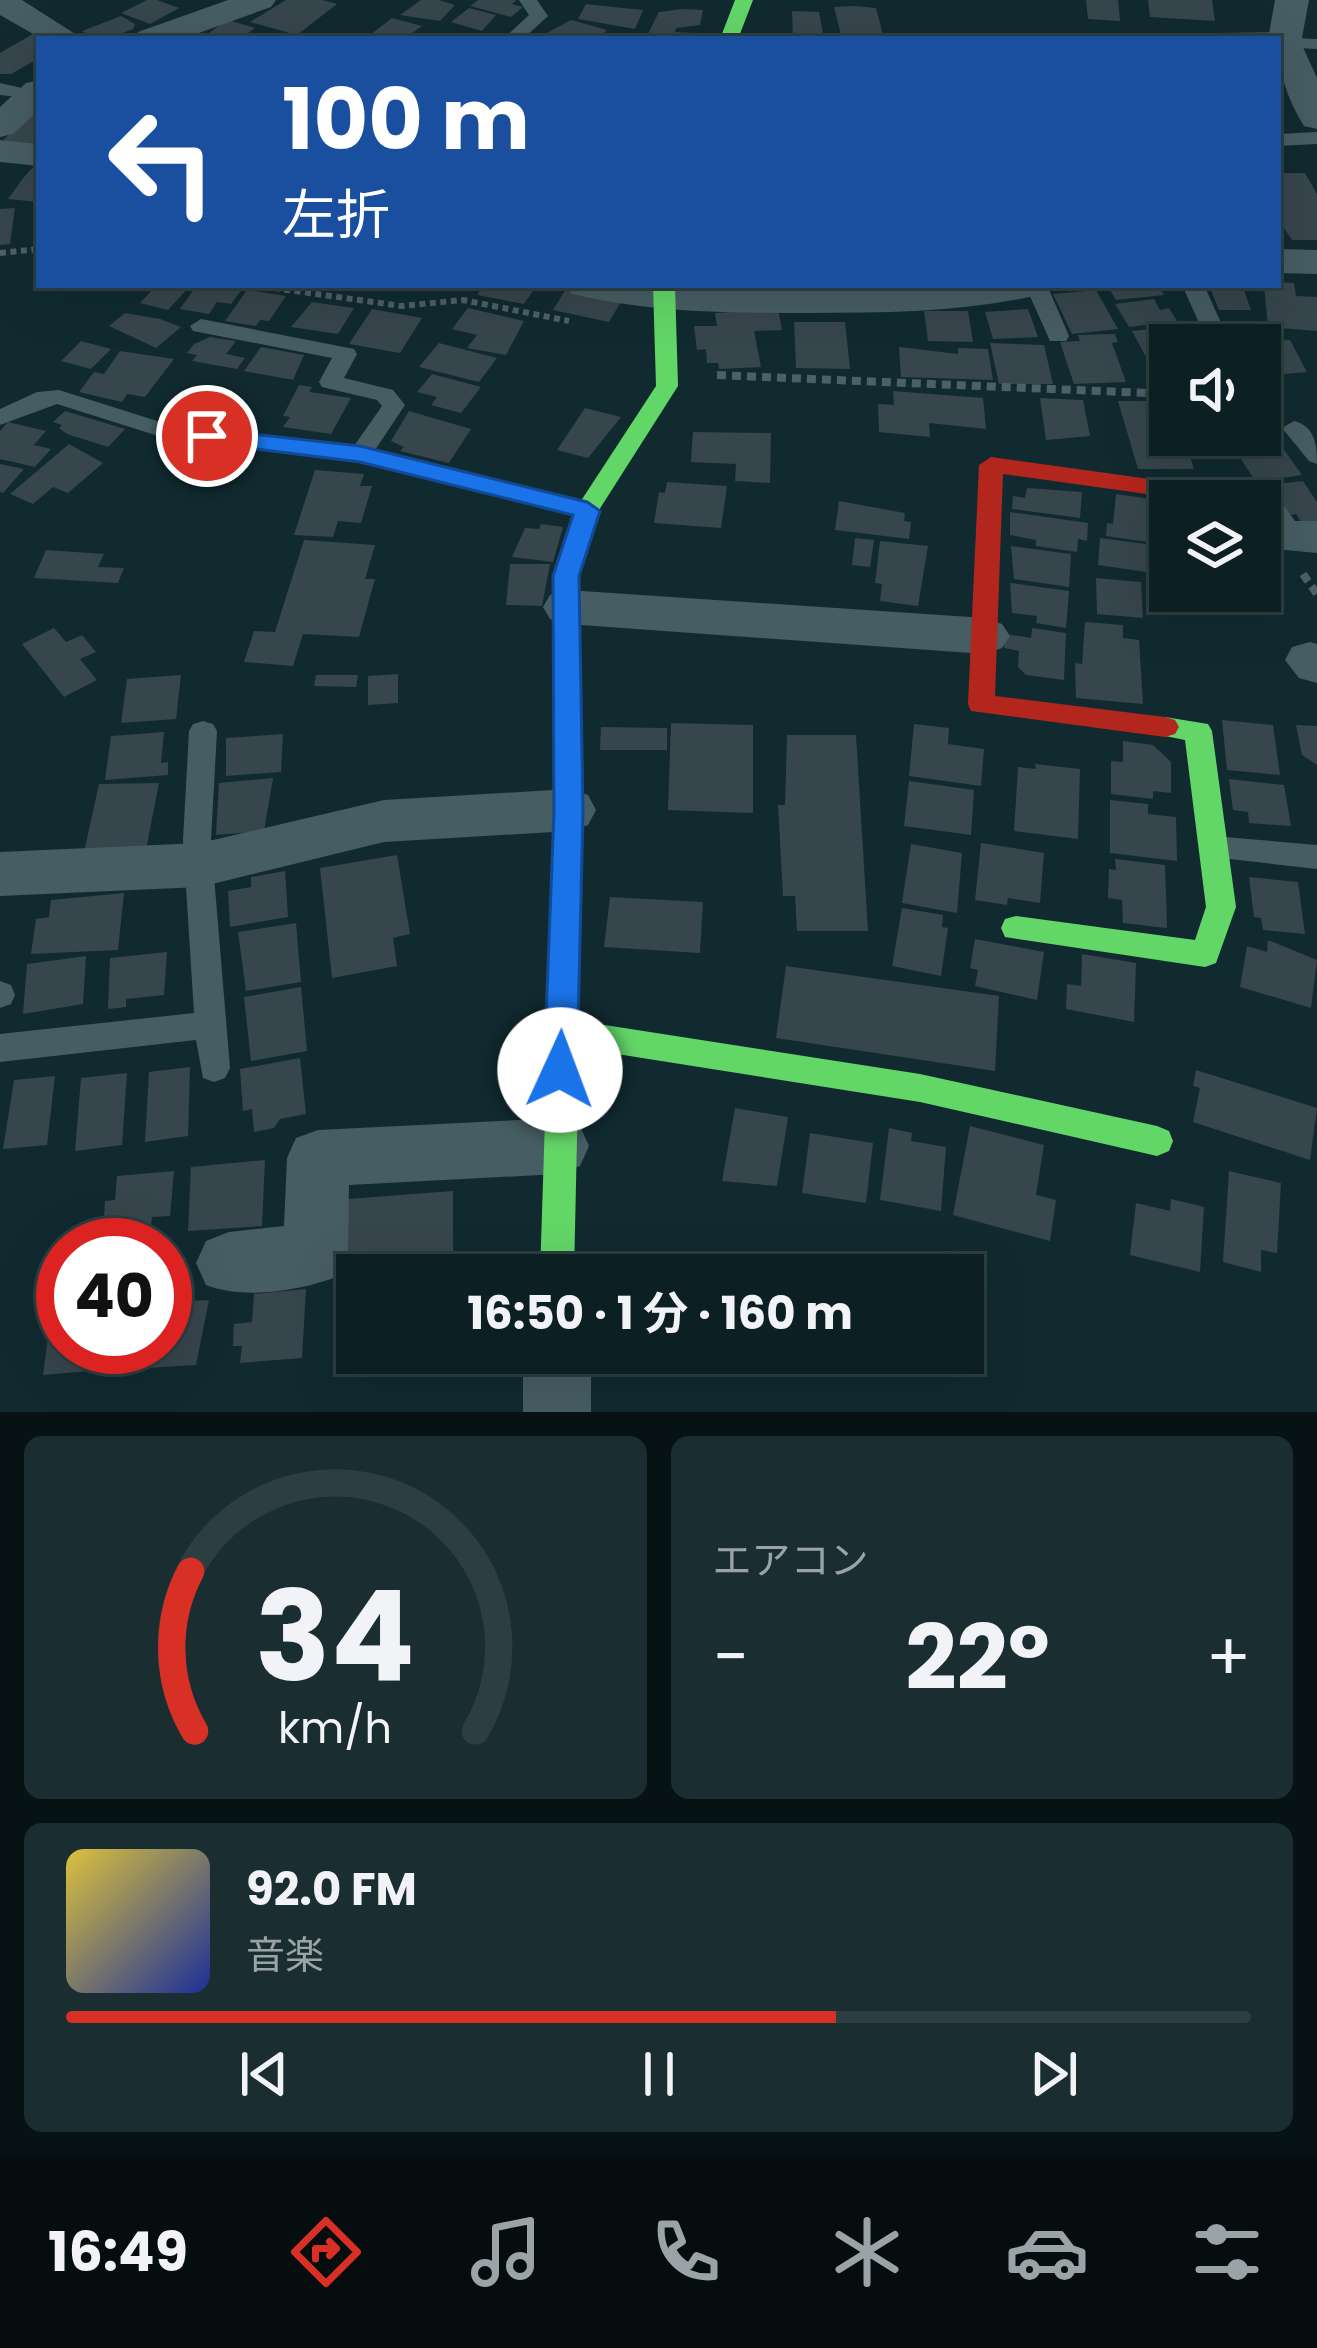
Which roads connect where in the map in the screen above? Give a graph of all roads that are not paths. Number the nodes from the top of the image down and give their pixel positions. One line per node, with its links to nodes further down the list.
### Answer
1 (259, 0): 7 (street)
2 (528, 0): 8 (lane)
3 (744, 0): 9 (street)
4 (1292, 0): 10 (street)
5 (0, 2): 6 (street)
6 (61, 36)
7 (158, 36)
8 (516, 36)
9 (730, 36)
10 (1296, 41): 12 (street)
11 (24, 92): 13 (street)
12 (1317, 118)
13 (0, 126)
14 (1317, 138): 15 (lane)
15 (1281, 140)
16 (0, 151): 17 (street)
17 (36, 155)
18 (1281, 261): 19 (street)
19 (1317, 262)
20 (619, 288): 24 (street)
21 (1019, 288): 25 (street)
22 (1034, 288): 28 (lane)
23 (1194, 288): 26 (lane)
24 (663, 292): 25 (street); 34 (street)
25 (920, 293)
26 (1211, 324)
27 (201, 326): 31 (lane)
28 (1058, 335)
29 (0, 418): 31 (lane)
30 (1294, 428): 32 (lane)
31 (360, 454): 34 (lane)
32 (1317, 456)
33 (1149, 488): 38 (street)
34 (587, 511): 37 (street)
35 (1281, 536): 36 (street)
36 (1317, 537)
37 (567, 607): 38 (street); 40 (street)
38 (985, 636): 41 (street)
39 (203, 731): 43 (lane)
40 (569, 811): 43 (street); 47 (street)
41 (1213, 848): 42 (lane); 45 (street)
42 (1317, 857)
43 (200, 865): 44 (street); 46 (lane)
44 (0, 874)
45 (1016, 928)
46 (210, 1025): 48 (lane); 49 (lane)
47 (562, 1032): 50 (street); 51 (street)
48 (0, 1048)
49 (214, 1068)
50 (1157, 1141)
51 (558, 1147): 52 (street); 53 (street)
52 (557, 1254)
53 (229, 1263)
54 (557, 1374): 55 (street)
55 (557, 1412)

